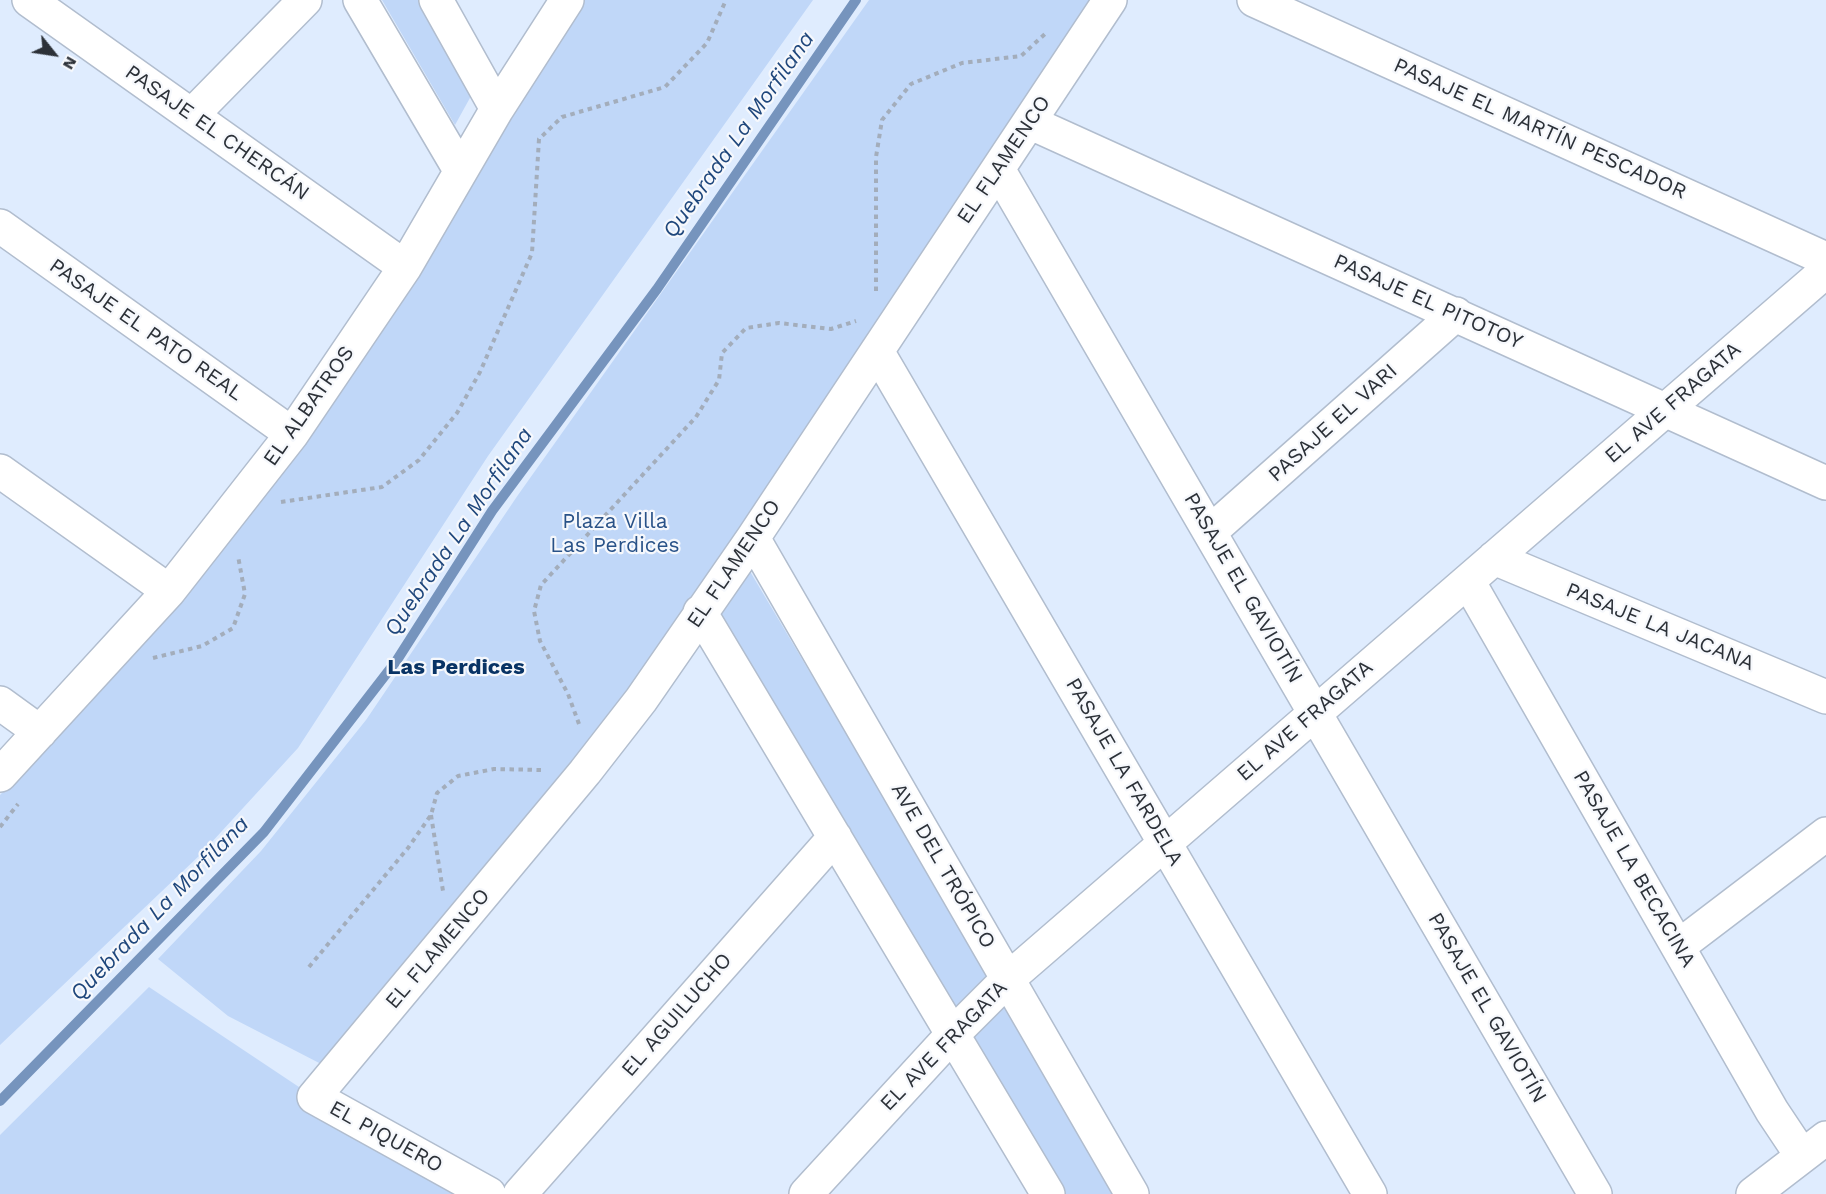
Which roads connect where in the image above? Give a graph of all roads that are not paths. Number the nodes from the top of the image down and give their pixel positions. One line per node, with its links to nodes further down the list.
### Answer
1 (29, 0): 9 (street, PASAJE EL CHERCÁN)
2 (305, 0): 9 (street)
3 (360, 0): 12 (street)
4 (436, 0): 8 (street)
5 (567, 0): 8 (street, EL ALBATROS)
6 (1110, 0): 10 (street, EL FLAMENCO)
7 (1254, 0): 14 (street, PASAJE EL MARTÍN PESCADOR)
8 (497, 109): 12 (street, EL ALBATROS)
9 (192, 115): 15 (street, PASAJE EL CHERCÁN)
10 (1029, 122): 11 (street, EL FLAMENCO); 17 (street, PASAJE EL PITOTOY)
11 (998, 169): 18 (street, EL FLAMENCO); 23 (street, PASAJE EL GAVIOTÍN)
12 (460, 170): 15 (street, EL ALBATROS)
13 (0, 226): 20 (street, PASAJE EL PATO REAL)
14 (1826, 258)
15 (405, 267): 20 (street, EL ALBATROS)
16 (1826, 271): 19 (street, EL AVE FRAGATA)
17 (1456, 314): 19 (street, PASAJE EL PITOTOY); 23 (street, PASAJE EL VARI)
18 (877, 351): 24 (street, EL FLAMENCO); 36 (street, PASAJE LA FARDELA)
19 (1665, 409): 22 (street, PASAJE EL PITOTOY); 25 (street, EL AVE FRAGATA)
20 (292, 434): 27 (street, EL ALBATROS)
21 (0, 471): 27 (street)
22 (1826, 483)
23 (1210, 531): 31 (street, PASAJE EL GAVIOTÍN)
24 (753, 538): 28 (street, EL FLAMENCO); 38 (street, AVE DEL TRÓPICO)
25 (1494, 558): 26 (street, EL AVE FRAGATA); 29 (street, PASAJE LA JACANA)
26 (1468, 580): 31 (street, EL AVE FRAGATA); 37 (street, PASAJE LA BECACINA)
27 (169, 591): 32 (street, EL ALBATROS)
28 (700, 612): 35 (street); 40 (street, EL FLAMENCO)
29 (1826, 697)
30 (0, 703): 32 (street)
31 (1316, 712): 36 (street, EL AVE FRAGATA); 48 (street, PASAJE EL GAVIOTÍN)
32 (40, 732): 33 (street, EL ALBATROS)
33 (0, 775)
34 (1826, 834): 37 (street)
35 (835, 837): 39 (street); 43 (street, EL AGUILUCHO)
36 (1165, 842): 38 (street, EL AVE FRAGATA); 47 (street, PASAJE LA FARDELA)
37 (1679, 946): 41 (street, PASAJE LA BECACINA)
38 (1008, 979): 39 (street, EL AVE FRAGATA); 46 (street, AVE DEL TRÓPICO)
39 (953, 1034): 44 (street, EL AVE FRAGATA); 45 (street)
40 (314, 1097): 42 (street, EL PIQUERO)
41 (1814, 1147): 49 (street)
42 (489, 1194)
43 (520, 1194)
44 (806, 1194)
45 (1048, 1194)
46 (1132, 1194)
47 (1370, 1194)
48 (1595, 1194)
49 (1753, 1194)

